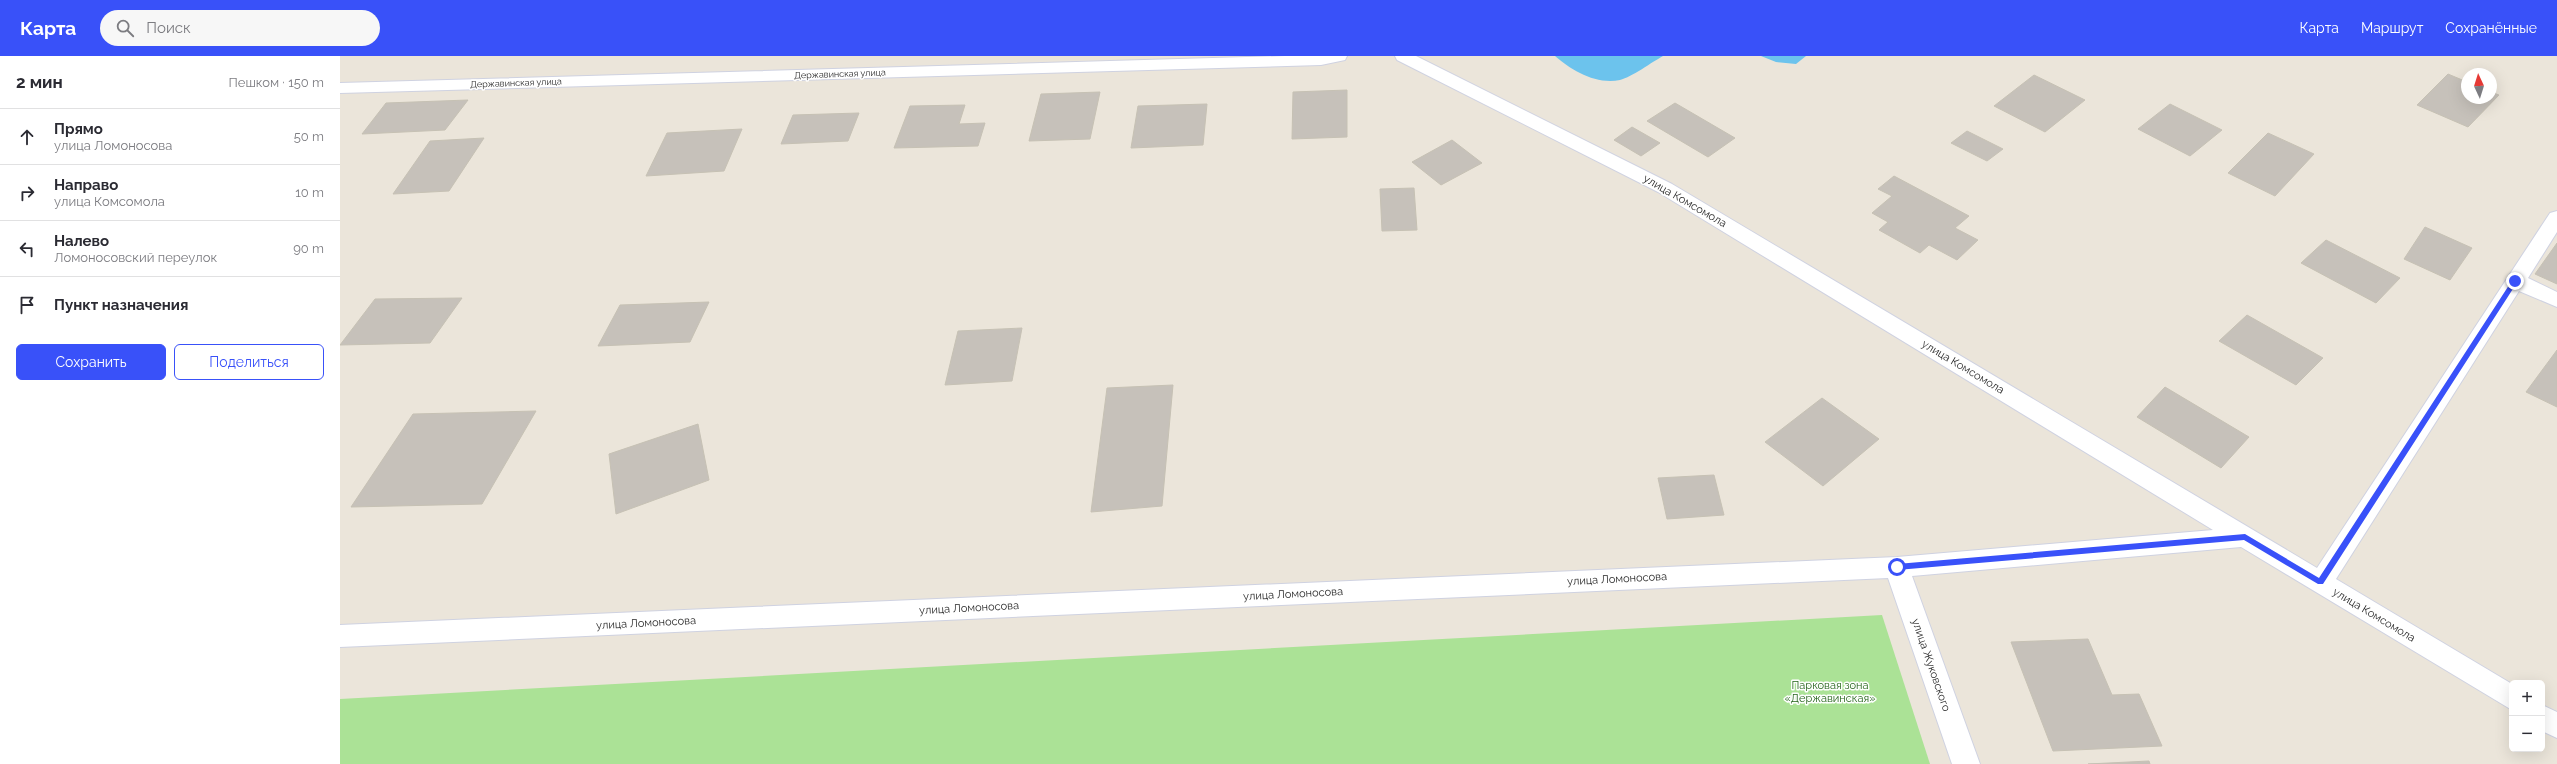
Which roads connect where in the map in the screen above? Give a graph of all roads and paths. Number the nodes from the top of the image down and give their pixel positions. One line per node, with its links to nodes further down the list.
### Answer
1 (1340, 56): 3 (street, Державинская улица)
2 (1403, 56): 7 (street, улица Комсомола)
3 (340, 88)
4 (2557, 217): 5 (street)
5 (2515, 281): 6 (street); 9 (street)
6 (2557, 300)
7 (2245, 537): 8 (street, улица Ломоносова); 9 (street, улица Комсомола)
8 (1897, 567): 10 (street, улица Ломоносова); 14 (street, улица Жуковского)
9 (2321, 582): 11 (street, улица Комсомола)
10 (340, 636)
11 (2509, 696)
12 (2545, 719): 13 (street)
13 (2557, 726)
14 (1966, 764)

